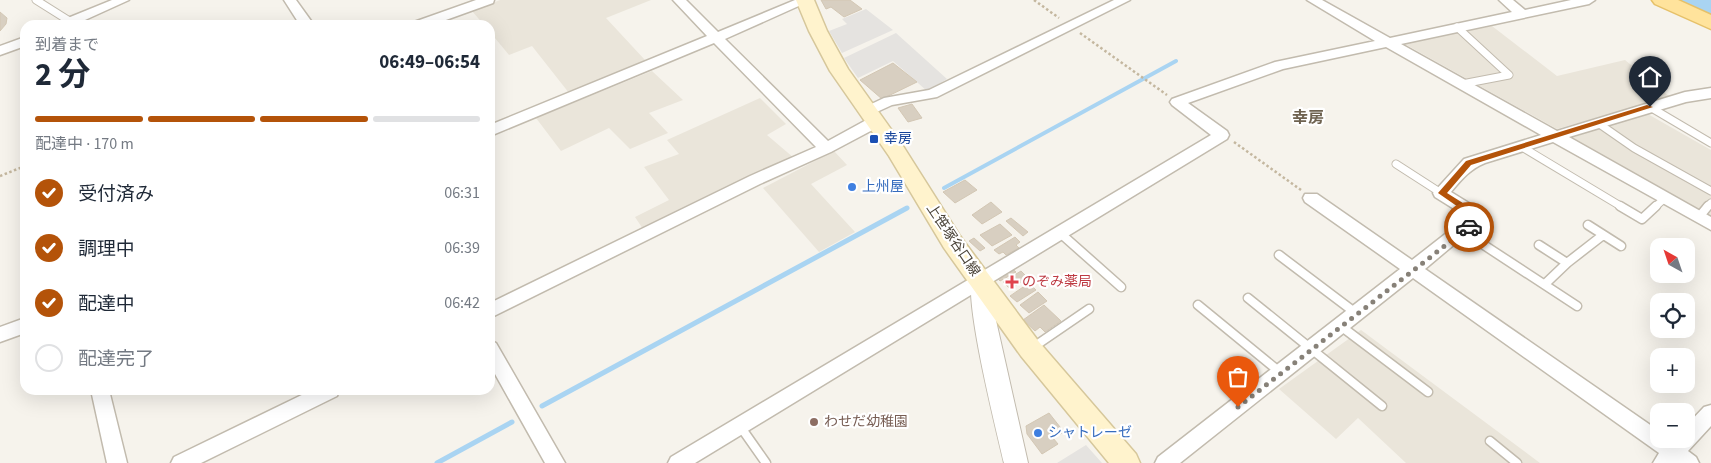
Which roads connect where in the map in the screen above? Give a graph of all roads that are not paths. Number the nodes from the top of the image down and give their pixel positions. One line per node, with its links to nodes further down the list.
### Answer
1 (36, 0): 13 (lane)
2 (122, 0): 14 (street)
3 (290, 0): 15 (street)
4 (488, 0): 16 (street)
5 (679, 0): 19 (street)
6 (805, 0): 19 (street); 26 (main road, 上笹塚谷口線)
7 (1124, 0): 26 (street)
8 (1313, 0): 20 (street)
9 (1505, 0): 12 (street)
10 (1589, 0): 12 (street)
11 (1662, 0): 17 (main road)
12 (1522, 14): 18 (street)
13 (63, 20)
14 (74, 20)
15 (304, 20)
16 (433, 20)
17 (1711, 23)
18 (1457, 27): 20 (street); 23 (lane)
19 (716, 37): 28 (street); 32 (street)
20 (1387, 42): 23 (street); 41 (street)
21 (20, 43): 22 (street)
22 (0, 51)
23 (1462, 84): 29 (street)
24 (1711, 93): 25 (street)
25 (1650, 107): 27 (street); 30 (lane)
26 (871, 117): 32 (street); 49 (main road, 上笹塚谷口線)
27 (1598, 123): 29 (street); 34 (lane)
28 (495, 129)
29 (1556, 136): 31 (street); 37 (street)
30 (1711, 143)
31 (1522, 147): 35 (street); 37 (lane)
32 (826, 148): 55 (street)
33 (1396, 164): 35 (lane)
34 (1711, 192)
35 (1442, 193): 42 (street)
36 (1311, 198): 48 (street)
37 (1665, 198): 39 (street)
38 (1711, 203): 39 (lane)
39 (1705, 220)
40 (1588, 225): 43 (lane)
41 (1059, 232): 49 (street); 51 (lane)
42 (1464, 232): 48 (street); 50 (lane)
43 (1603, 235): 45 (lane); 47 (lane)
44 (1539, 245): 47 (lane)
45 (1621, 246)
46 (1278, 255): 57 (lane)
47 (1567, 263): 50 (lane)
48 (1414, 270): 57 (street); 72 (street)
49 (980, 280): 61 (main road, 上笹塚谷口線); 70 (street); 78 (street)
50 (1545, 284): 54 (lane)
51 (1121, 287)
52 (1248, 298): 62 (lane)
53 (1198, 305): 64 (lane)
54 (1577, 306)
55 (495, 309)
56 (1089, 309): 61 (lane)
57 (1357, 314): 59 (street)
58 (20, 327): 60 (street)
59 (1342, 327): 62 (street); 65 (lane)
60 (0, 335)
61 (1030, 349): 79 (main road, 上笹塚谷口線)
62 (1312, 349): 64 (street); 68 (lane)
63 (495, 357): 75 (street)
64 (1281, 373): 80 (street)
65 (1428, 392)
66 (101, 395): 73 (street)
67 (320, 395): 74 (street)
68 (1382, 406)
69 (1711, 413): 72 (street)
70 (740, 426): 76 (street); 77 (lane)
71 (1490, 442): 81 (lane)
72 (1675, 460)
73 (117, 463)
74 (181, 463)
75 (554, 463)
76 (678, 463)
77 (766, 463)
78 (1016, 463)
79 (1126, 463)
80 (1165, 463)
81 (1517, 463)

